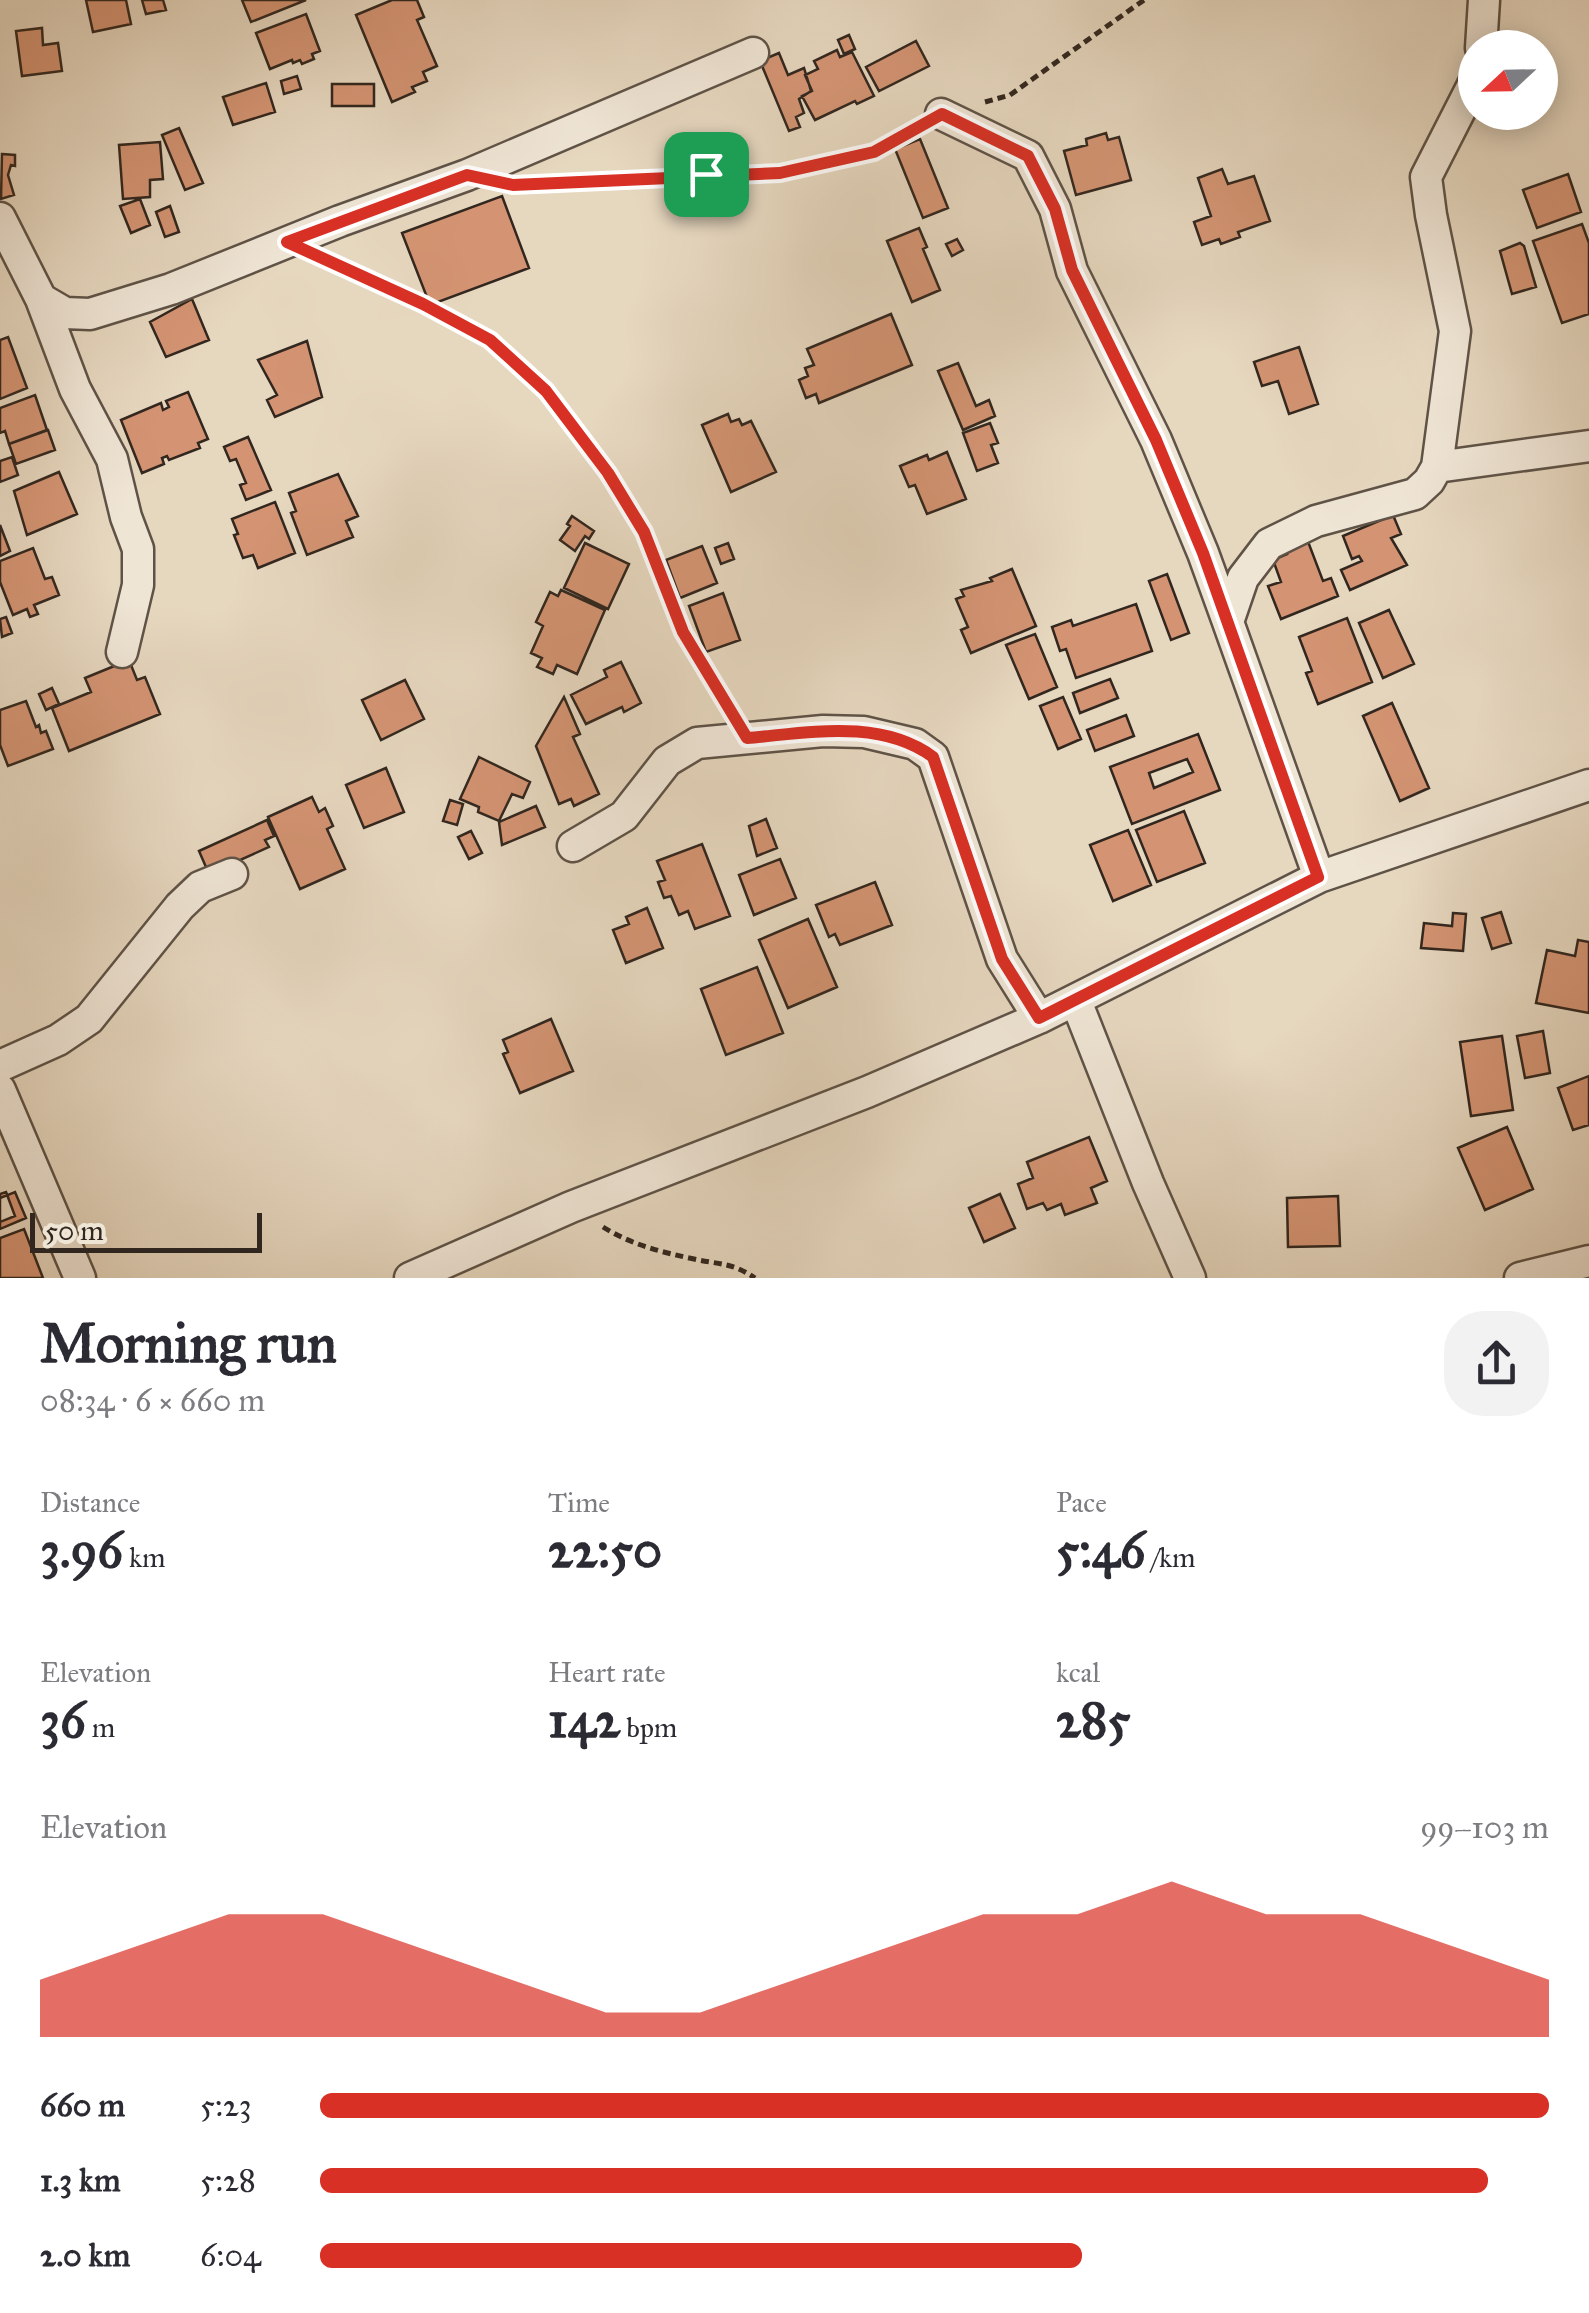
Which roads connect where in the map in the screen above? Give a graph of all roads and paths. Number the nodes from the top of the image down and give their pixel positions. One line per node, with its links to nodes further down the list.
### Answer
1 (1144, 0): 5 (path)
2 (1484, 0): 3 (street)
3 (1482, 30)
4 (753, 53): 7 (street)
5 (942, 114): 7 (path); 13 (street)
6 (1458, 114): 12 (street)
7 (467, 175): 9 (street)
8 (0, 218): 10 (street)
9 (287, 242): 10 (street); 15 (path)
10 (41, 298): 14 (street)
11 (1589, 446): 12 (street)
12 (1437, 468): 13 (street)
13 (1228, 622): 19 (street)
14 (122, 652)
15 (747, 738): 17 (street); 21 (street)
16 (1589, 785): 19 (street)
17 (573, 846)
18 (232, 874): 22 (street)
19 (1318, 877): 20 (street)
20 (1076, 1001): 21 (street); 29 (street)
21 (1039, 1018): 24 (street)
22 (0, 1066)
23 (0, 1090): 26 (street)
24 (570, 1207): 27 (street); 28 (path)
25 (1589, 1262): 30 (street)
26 (80, 1278)
27 (410, 1278)
28 (754, 1278)
29 (1190, 1278)
30 (1520, 1278)

